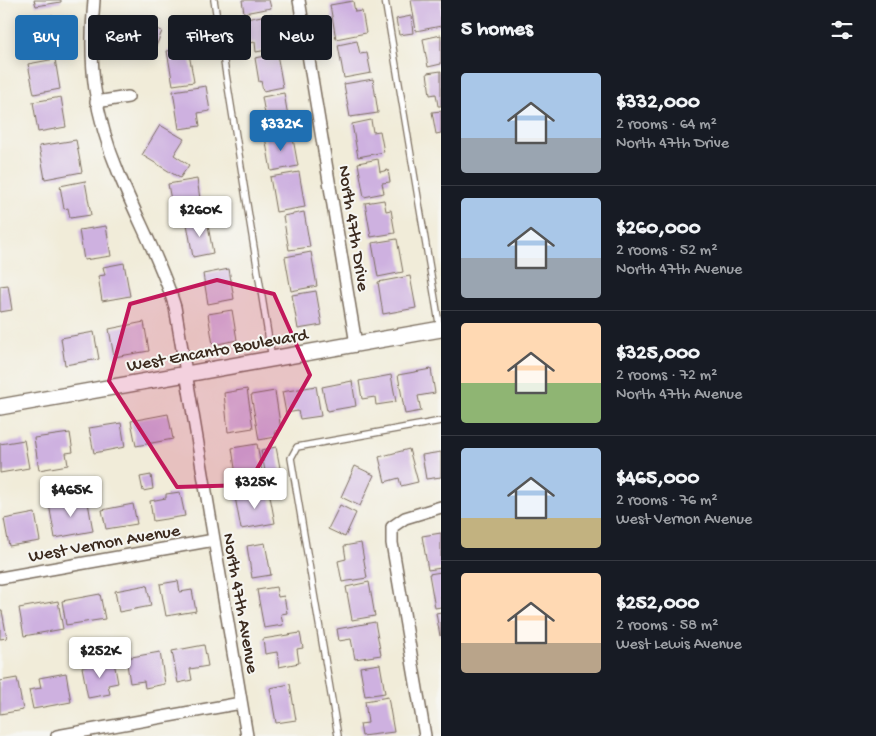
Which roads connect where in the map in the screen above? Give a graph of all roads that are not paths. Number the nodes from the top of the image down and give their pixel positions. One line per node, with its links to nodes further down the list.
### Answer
1 (94, 0): 6 (street, North 47th Avenue)
2 (214, 0): 9 (lane)
3 (299, 0): 8 (street, North 47th Drive)
4 (385, 0): 7 (lane)
5 (128, 97): 6 (street)
6 (96, 102): 10 (street, North 47th Avenue)
7 (441, 329): 8 (street, West Encanto Boulevard)
8 (356, 344): 9 (street, West Encanto Boulevard)
9 (272, 359): 10 (street, West Encanto Boulevard)
10 (186, 374): 11 (street, West Encanto Boulevard); 14 (street, North 47th Avenue)
11 (0, 407)
12 (441, 421): 19 (lane)
13 (441, 507): 20 (street)
14 (214, 540): 15 (street, West Vernon Avenue); 16 (street, North 47th Avenue)
15 (0, 578)
16 (241, 703): 17 (street); 18 (street, North 47th Avenue)
17 (57, 736)
18 (247, 736)
19 (338, 736)
20 (425, 736)

